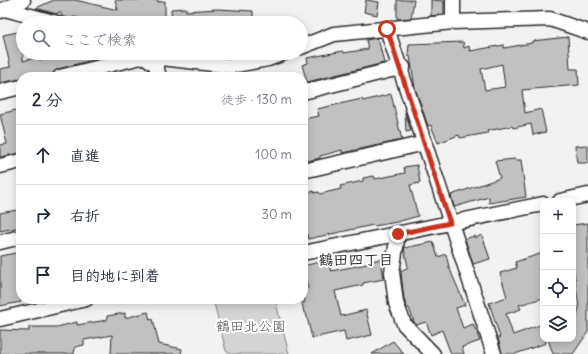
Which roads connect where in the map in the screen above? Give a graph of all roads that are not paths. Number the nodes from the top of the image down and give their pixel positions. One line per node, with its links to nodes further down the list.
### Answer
1 (23, 0): 3 (street)
2 (452, 0): 5 (street)
3 (2, 10): 4 (street)
4 (27, 16)
5 (453, 22): 6 (street); 7 (street)
6 (387, 29): 8 (street); 13 (street)
7 (588, 32)
8 (308, 43)
9 (121, 60): 14 (street)
10 (150, 60): 15 (street)
11 (186, 60): 12 (street)
12 (263, 60)
13 (402, 67): 17 (street); 19 (street)
14 (78, 72)
15 (158, 72)
16 (16, 88): 18 (street)
17 (308, 91)
18 (0, 92)
19 (425, 143): 22 (street); 26 (street)
20 (16, 161): 21 (street)
21 (0, 166)
22 (308, 170)
23 (588, 196): 24 (street)
24 (576, 198)
25 (540, 205): 26 (street)
26 (450, 223): 27 (street); 34 (street)
27 (398, 234): 30 (street); 33 (street)
28 (16, 238): 29 (street)
29 (0, 242)
30 (308, 252)
31 (64, 304): 32 (street)
32 (0, 319)
33 (433, 354)
34 (494, 354)

